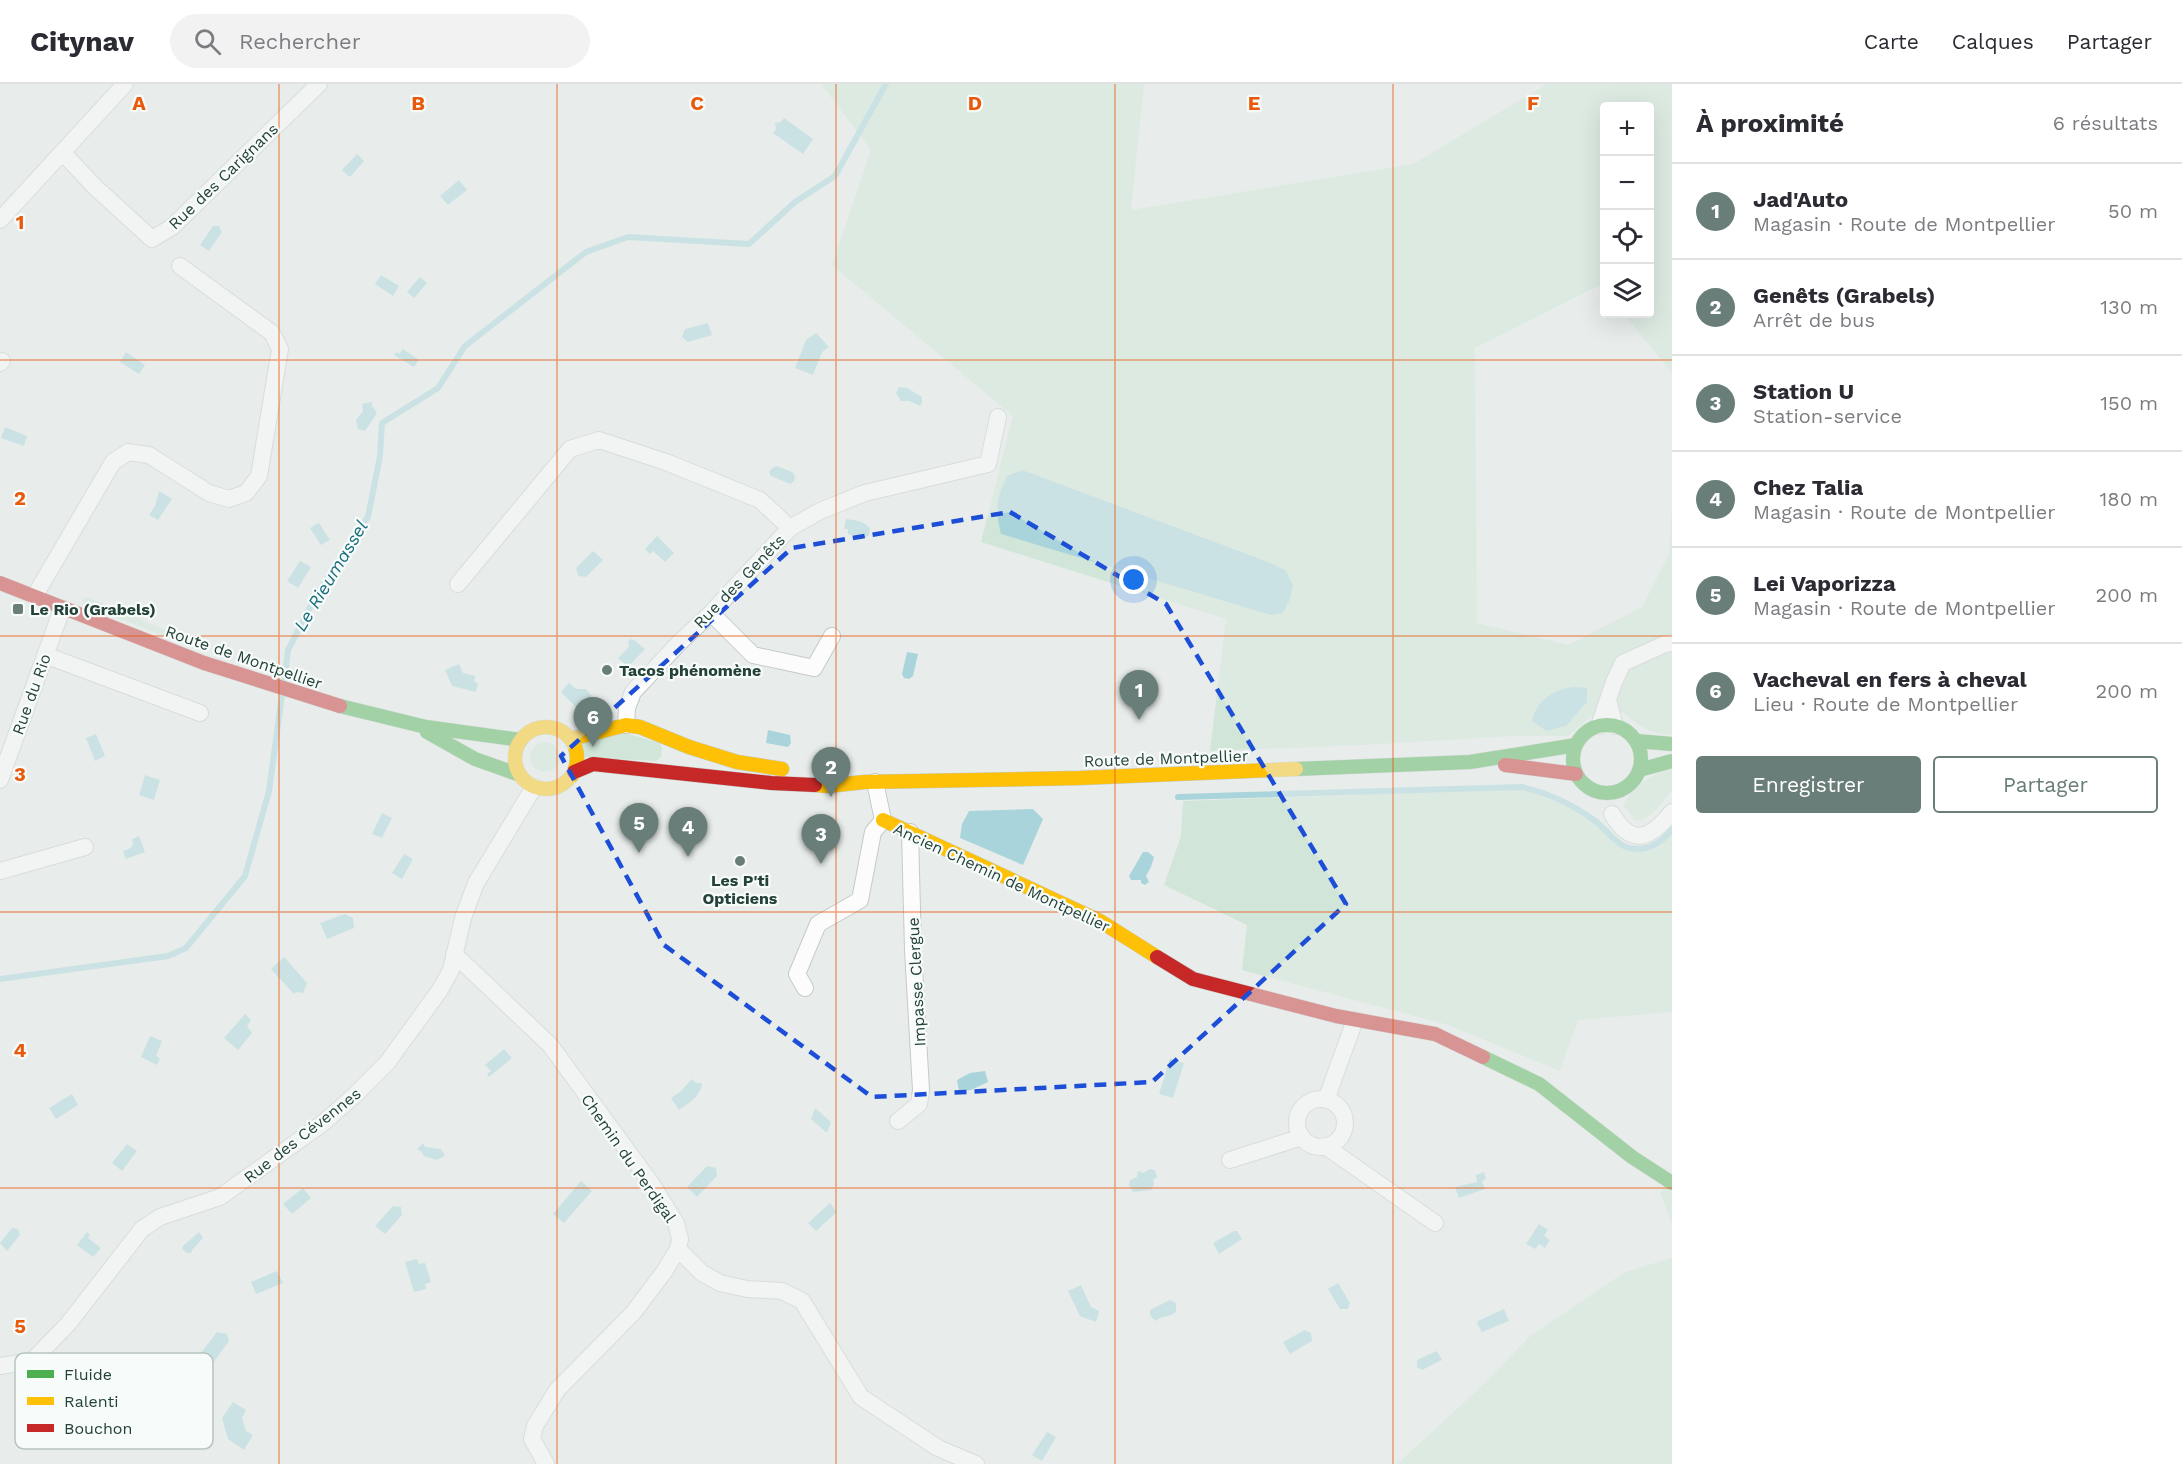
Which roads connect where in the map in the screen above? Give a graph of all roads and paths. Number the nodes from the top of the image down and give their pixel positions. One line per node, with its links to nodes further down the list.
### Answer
1 (125, 84): 3 (street)
2 (319, 84): 3 (street, Rue des Carignans)
3 (63, 153): 4 (street)
4 (0, 220)
5 (180, 266): 10 (street)
6 (998, 417): 7 (street, Rue des Genêts)
7 (790, 528): 9 (street); 12 (street, Rue des Genêts)
8 (0, 583): 10 (street, Route de Montpellier)
9 (458, 584)
10 (34, 597): 11 (street, Route de Montpellier)
11 (62, 609): 15 (street, Rue du Rio); 17 (street, Route de Montpellier)
12 (711, 613): 13 (street); 18 (street, Rue des Genêts)
13 (832, 636)
14 (1672, 643): 19 (street)
15 (45, 655): 16 (street); 32 (street, Rue du Rio)
16 (200, 713)
17 (415, 724): 20 (street, Route de Montpellier); 31 (street, Route de Montpellier)
18 (626, 725): 21 (street); 25 (street, Route de Montpellier)
19 (1607, 726): 22 (street); 24 (street)
20 (521, 740): 21 (street); 31 (street)
21 (571, 740): 29 (street)
22 (1636, 741): 23 (street); 28 (street)
23 (1672, 744)
24 (1576, 745): 27 (street, Route de Montpellier); 30 (street)
25 (672, 757): 29 (street, Route de Montpellier); 33 (street, Route de Montpellier); 33 (street, Route de Montpellier)
26 (1672, 761): 28 (street, Route de Montpellier)
27 (1470, 762): 30 (street, Route de Montpellier); 33 (street, Route de Montpellier)
28 (1639, 770): 30 (street, Route de Montpellier)
29 (574, 772): 34 (street)
30 (1576, 774)
31 (520, 775): 34 (street)
32 (0, 780)
33 (870, 782): 37 (street, Ancien Chemin de Montpellier)
34 (534, 787): 41 (street, Rue des Cévennes)
35 (1672, 812): 36 (street)
36 (1612, 814)
37 (882, 820): 38 (street, Ancien Chemin de Montpellier); 42 (street)
38 (910, 832): 43 (street, Ancien Chemin de Montpellier); 45 (street, Impasse Clergue)
39 (84, 847): 40 (street)
40 (0, 871)
41 (454, 954): 51 (street, Chemin du Perdigal); 52 (street, Rue des Cévennes)
42 (805, 988)
43 (1355, 1020): 44 (street); 49 (street, Ancien Chemin de Montpellier)
44 (1326, 1100): 46 (street); 47 (street)
45 (898, 1121)
46 (1302, 1137): 47 (street); 48 (street)
47 (1325, 1146): 50 (street)
48 (1230, 1160)
49 (1672, 1183)
50 (1435, 1223)
51 (678, 1249): 55 (street); 56 (street)
52 (40, 1353)
53 (15, 1364): 54 (street, Rue des Cévennes)
54 (0, 1366)
55 (546, 1464)
56 (976, 1464)

